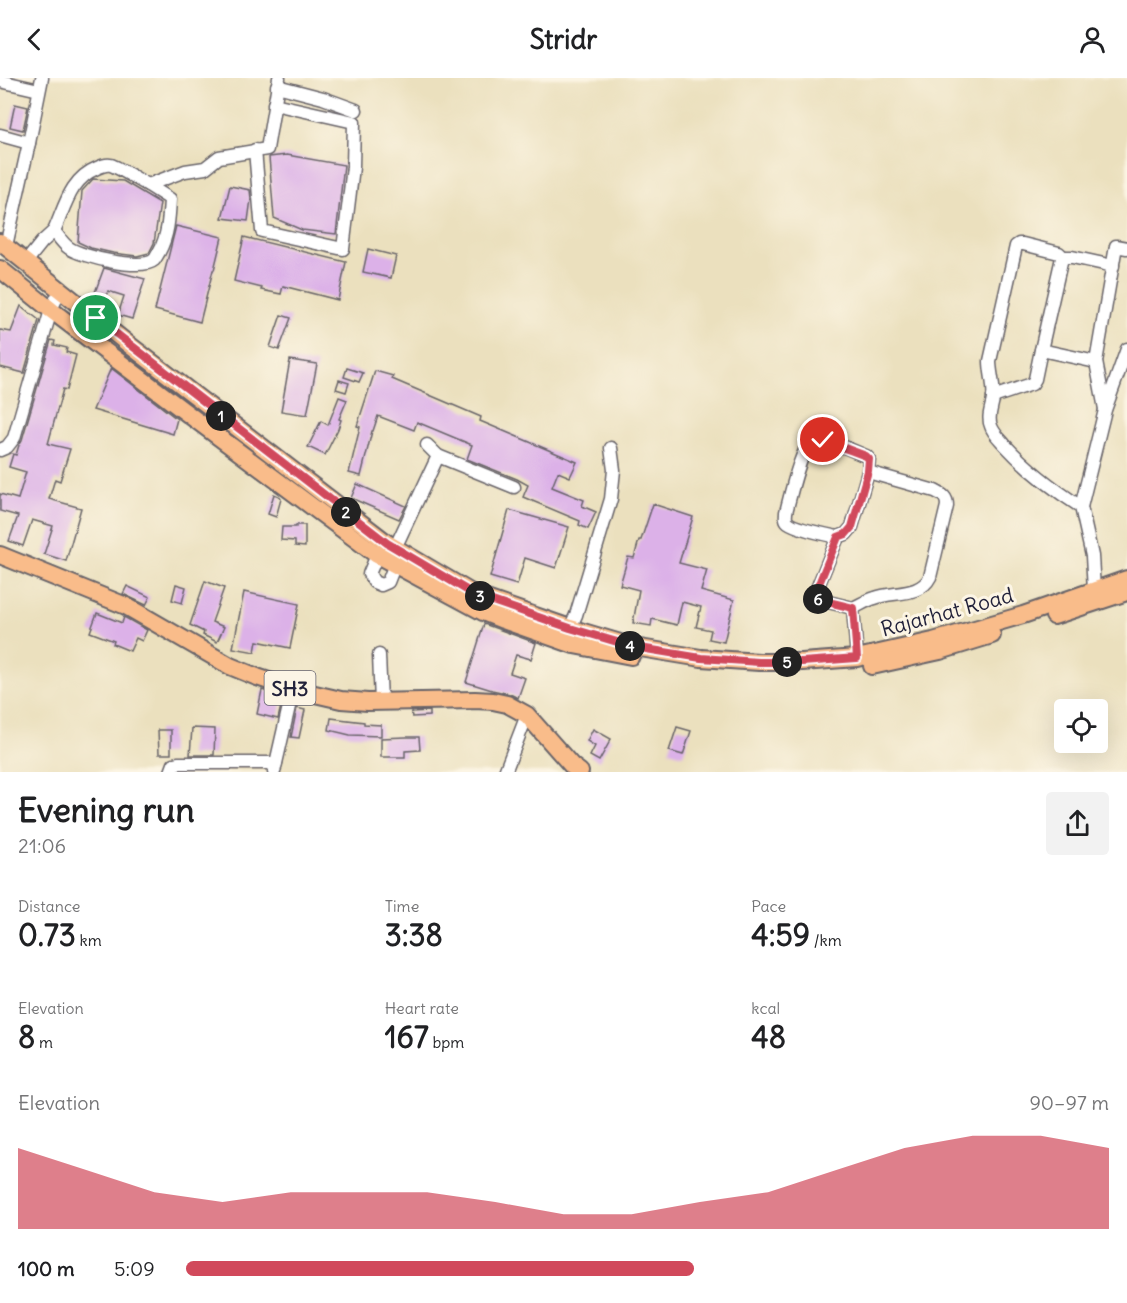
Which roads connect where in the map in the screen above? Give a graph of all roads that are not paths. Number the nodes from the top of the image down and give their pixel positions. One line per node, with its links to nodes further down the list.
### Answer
1 (0, 81): 3 (street)
2 (278, 82): 4 (street); 5 (street)
3 (40, 84): 7 (street)
4 (274, 104): 8 (street); 8 (street)
5 (356, 110)
6 (0, 135): 7 (street)
7 (29, 143): 11 (street)
8 (255, 150): 9 (street)
9 (148, 185): 10 (street); 10 (street)
10 (54, 231): 14 (street)
11 (3, 244): 14 (main road, Rajarhat Road)
12 (1127, 248): 15 (street)
13 (1063, 257): 15 (street); 20 (street); 22 (street)
14 (26, 262): 17 (main road, Rajarhat Road)
15 (1113, 266): 21 (street)
16 (0, 268): 18 (main road)
17 (60, 290): 18 (street); 32 (main road, Rajarhat Road)
18 (51, 310): 26 (street); 32 (main road)
19 (1127, 349): 23 (street)
20 (1041, 350): 21 (street); 22 (street)
21 (1096, 362): 23 (street)
22 (993, 397): 30 (street)
23 (1105, 411): 30 (street)
24 (427, 445): 27 (street)
25 (611, 447): 38 (street)
26 (0, 450)
27 (438, 456): 29 (street); 32 (street)
28 (868, 471): 31 (street); 31 (street); 37 (street)
29 (514, 487)
30 (1081, 507): 36 (street)
31 (838, 537): 37 (street)
32 (391, 553): 36 (main road); 38 (main road, Rajarhat Road)
33 (0, 555): 41 (main road, SH3)
34 (1127, 579): 36 (main road, Rajarhat Road)
35 (1127, 592): 36 (main road)
36 (1091, 598): 40 (main road, Rajarhat Road)
37 (853, 608): 40 (street)
38 (570, 628): 40 (main road, Rajarhat Road)
39 (379, 655): 42 (street)
40 (857, 658)
41 (293, 689): 42 (main road, SH3); 44 (street)
42 (381, 702): 43 (main road, SH3)
43 (527, 715): 46 (street); 47 (main road, SH3)
44 (275, 767): 45 (street)
45 (171, 772)
46 (505, 772)
47 (580, 772)

